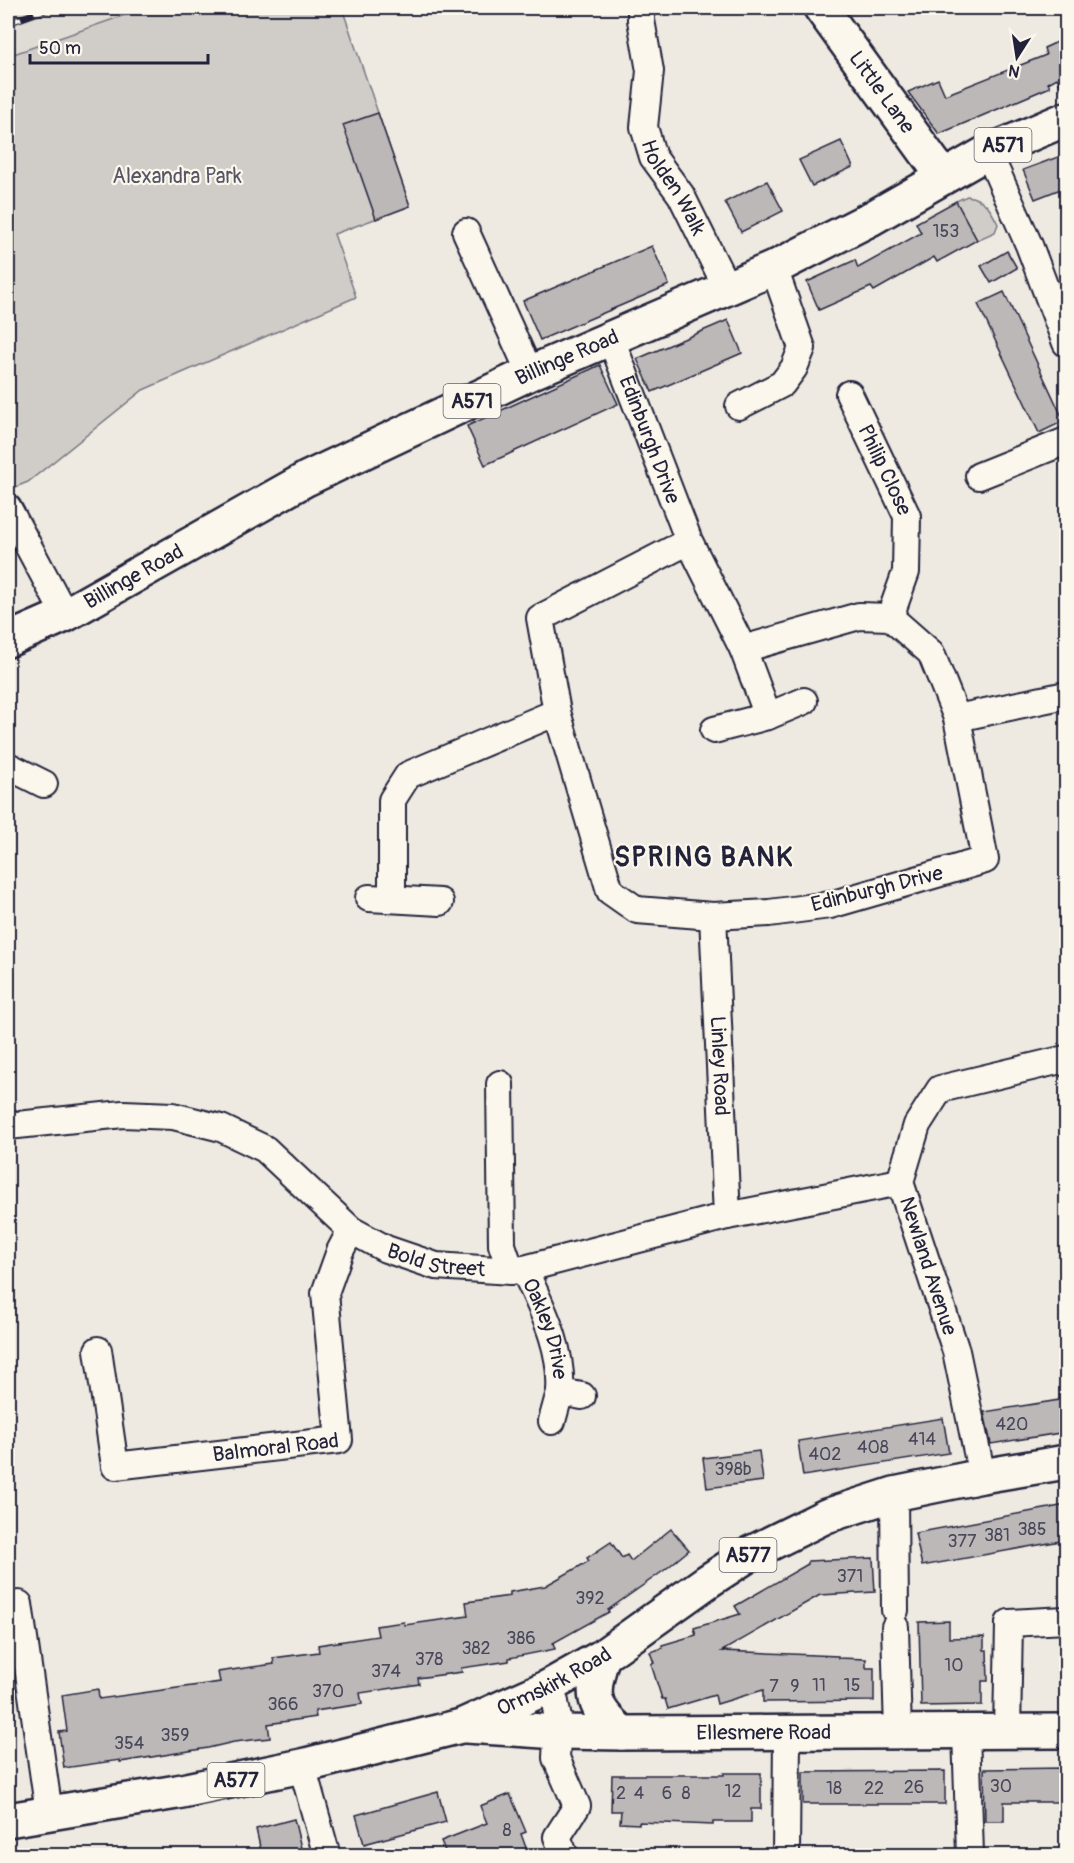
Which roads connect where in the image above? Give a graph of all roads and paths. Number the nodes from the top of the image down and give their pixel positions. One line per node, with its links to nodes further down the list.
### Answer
1 (641, 8): 8 (street, Holden Walk)
2 (822, 8): 5 (main road, Little Lane)
3 (1066, 119): 4 (main road, Billinge Road / A571)
4 (988, 152): 5 (main road, Billinge Road / A571); 10 (street)
5 (943, 176): 7 (main road, Billinge Road / A571)
6 (466, 232): 11 (street)
7 (774, 268): 8 (main road, Billinge Road / A571); 13 (street)
8 (727, 288): 9 (main road, Billinge Road / A571)
9 (611, 339): 11 (main road, Billinge Road / A571); 17 (street, Edinburgh Drive)
10 (1066, 340)
11 (530, 374): 18 (main road, Billinge Road / A571)
12 (849, 394): 19 (street, Philip Close)
13 (739, 406)
14 (1066, 441): 15 (street)
15 (979, 476)
16 (8, 508): 18 (street)
17 (689, 541): 21 (street, Edinburgh Drive); 24 (street, Edinburgh Drive)
18 (65, 615): 20 (main road, Billinge Road / A571)
19 (890, 617): 21 (street); 26 (street, Edinburgh Drive)
20 (8, 640)
21 (743, 649): 25 (street, Edinburgh Drive)
22 (1066, 695): 26 (street)
23 (804, 701): 25 (street)
24 (557, 712): 30 (street); 31 (street, Edinburgh Drive)
25 (768, 716): 27 (street)
26 (957, 718): 31 (street, Edinburgh Drive)
27 (714, 730)
28 (8, 766): 29 (street)
29 (44, 784)
30 (440, 902)
31 (712, 916): 36 (street, Linley Road)
32 (1066, 1060): 35 (street, Newland Avenue)
33 (500, 1084): 38 (street, Oakley Drive)
34 (8, 1126): 37 (street, Bold Street)
35 (900, 1182): 36 (street, Bold Street); 42 (street, Newland Avenue)
36 (727, 1216): 38 (street, Bold Street)
37 (351, 1230): 38 (street, Bold Street); 39 (street, Balmoral Road)
38 (518, 1270): 40 (street, Oakley Drive)
39 (97, 1350)
40 (552, 1421)
41 (1066, 1462): 42 (main road, Ormskirk Road / A577)
42 (982, 1476): 43 (main road, Ormskirk Road / A577)
43 (894, 1494): 46 (main road, Ormskirk Road / A577); 54 (street)
44 (8, 1606): 57 (street)
45 (1066, 1620): 52 (street)
46 (603, 1656): 47 (main road, Ormskirk Road / A577); 53 (main road)
47 (548, 1687): 48 (main road, Ormskirk Road / A577); 50 (street)
48 (461, 1726): 50 (main road, Ellesmere Road / A577); 56 (main road, Ormskirk Road / A577)
49 (1066, 1731): 52 (main road, Ellesmere Road / A577)
50 (558, 1732): 53 (main road, Ellesmere Road / A577); 61 (street)
51 (966, 1732): 52 (main road, Ellesmere Road / A577); 54 (main road, Ellesmere Road / A577); 59 (street)
52 (1007, 1732)
53 (622, 1733): 55 (main road, Ellesmere Road / A577)
54 (898, 1733): 55 (main road, Ellesmere Road / A577)
55 (787, 1734): 62 (street)
56 (302, 1766): 57 (main road, Ormskirk Road / A577); 60 (street)
57 (49, 1813): 58 (main road, Ormskirk Road / A577)
58 (8, 1820)
59 (969, 1854)
60 (327, 1856)
61 (565, 1856)
62 (786, 1856)

